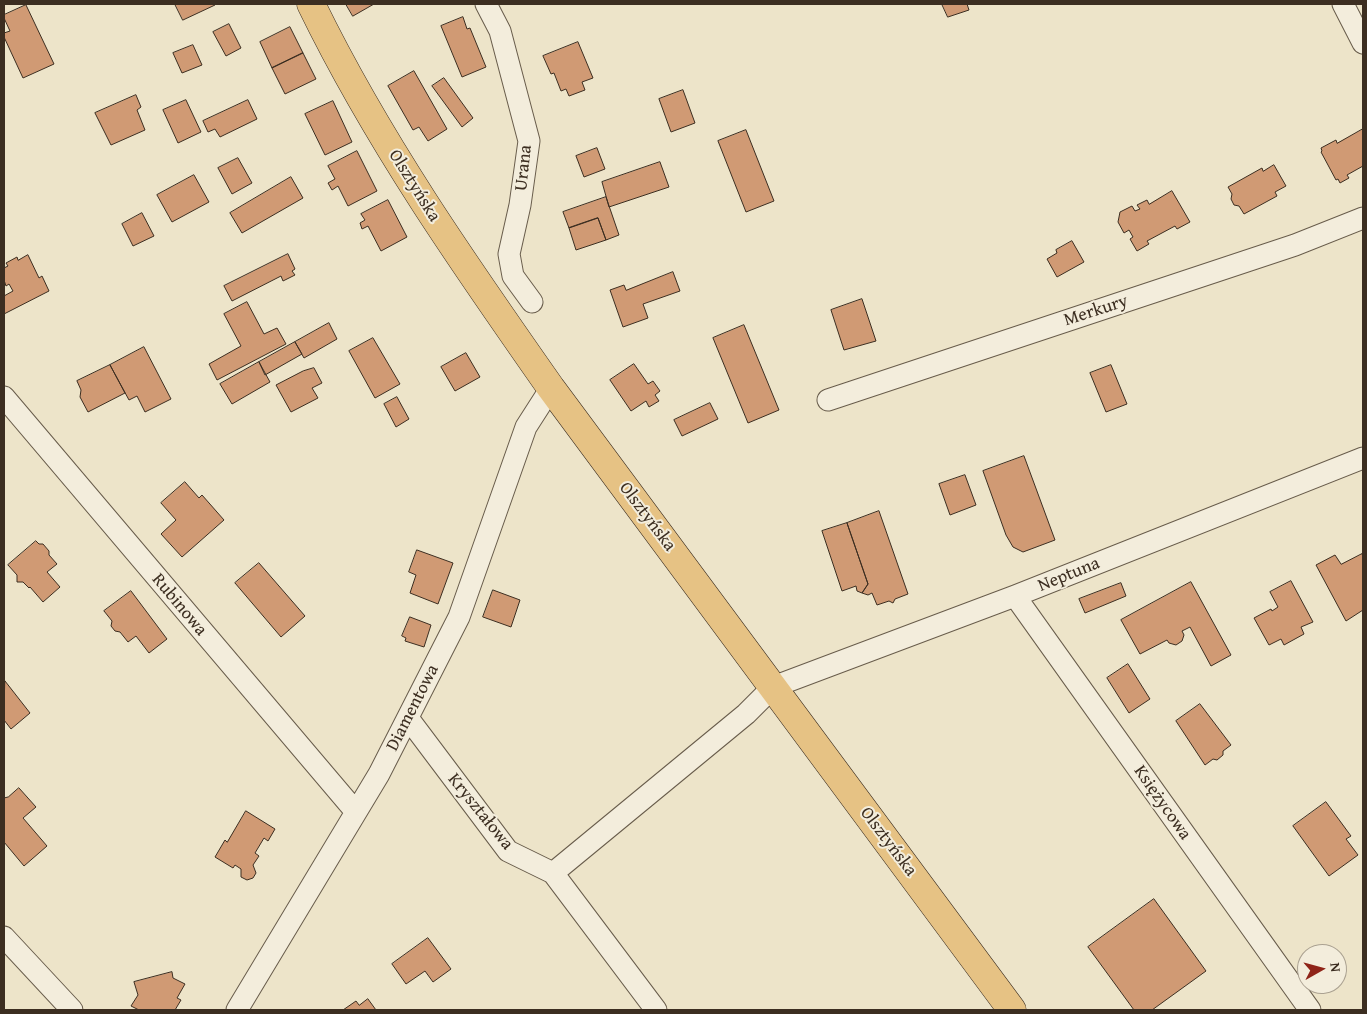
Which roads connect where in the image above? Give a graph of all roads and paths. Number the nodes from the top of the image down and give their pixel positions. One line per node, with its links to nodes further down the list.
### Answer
1 (311, 4): 7 (main road, Olsztyńska)
2 (486, 4): 6 (street, Urana)
3 (1343, 4): 4 (street)
4 (1363, 43)
5 (1363, 218): 9 (street, Merkury)
6 (532, 302)
7 (550, 388): 12 (main road, Olsztyńska); 13 (street, Diamentowa)
8 (4, 397): 14 (street, Rubinowa)
9 (828, 400)
10 (1363, 458): 11 (street, Neptuna)
11 (1015, 596): 12 (street, Neptuna); 21 (street, Księżycowa)
12 (773, 687): 15 (street); 20 (main road, Olsztyńska)
13 (408, 718): 14 (street, Diamentowa); 15 (street, Kryształowa)
14 (356, 812): 18 (street, Diamentowa)
15 (553, 873): 19 (street, Kryształowa)
16 (4, 937): 17 (street)
17 (72, 1010)
18 (237, 1010)
19 (656, 1010)
20 (1012, 1010)
21 (1310, 1010)

